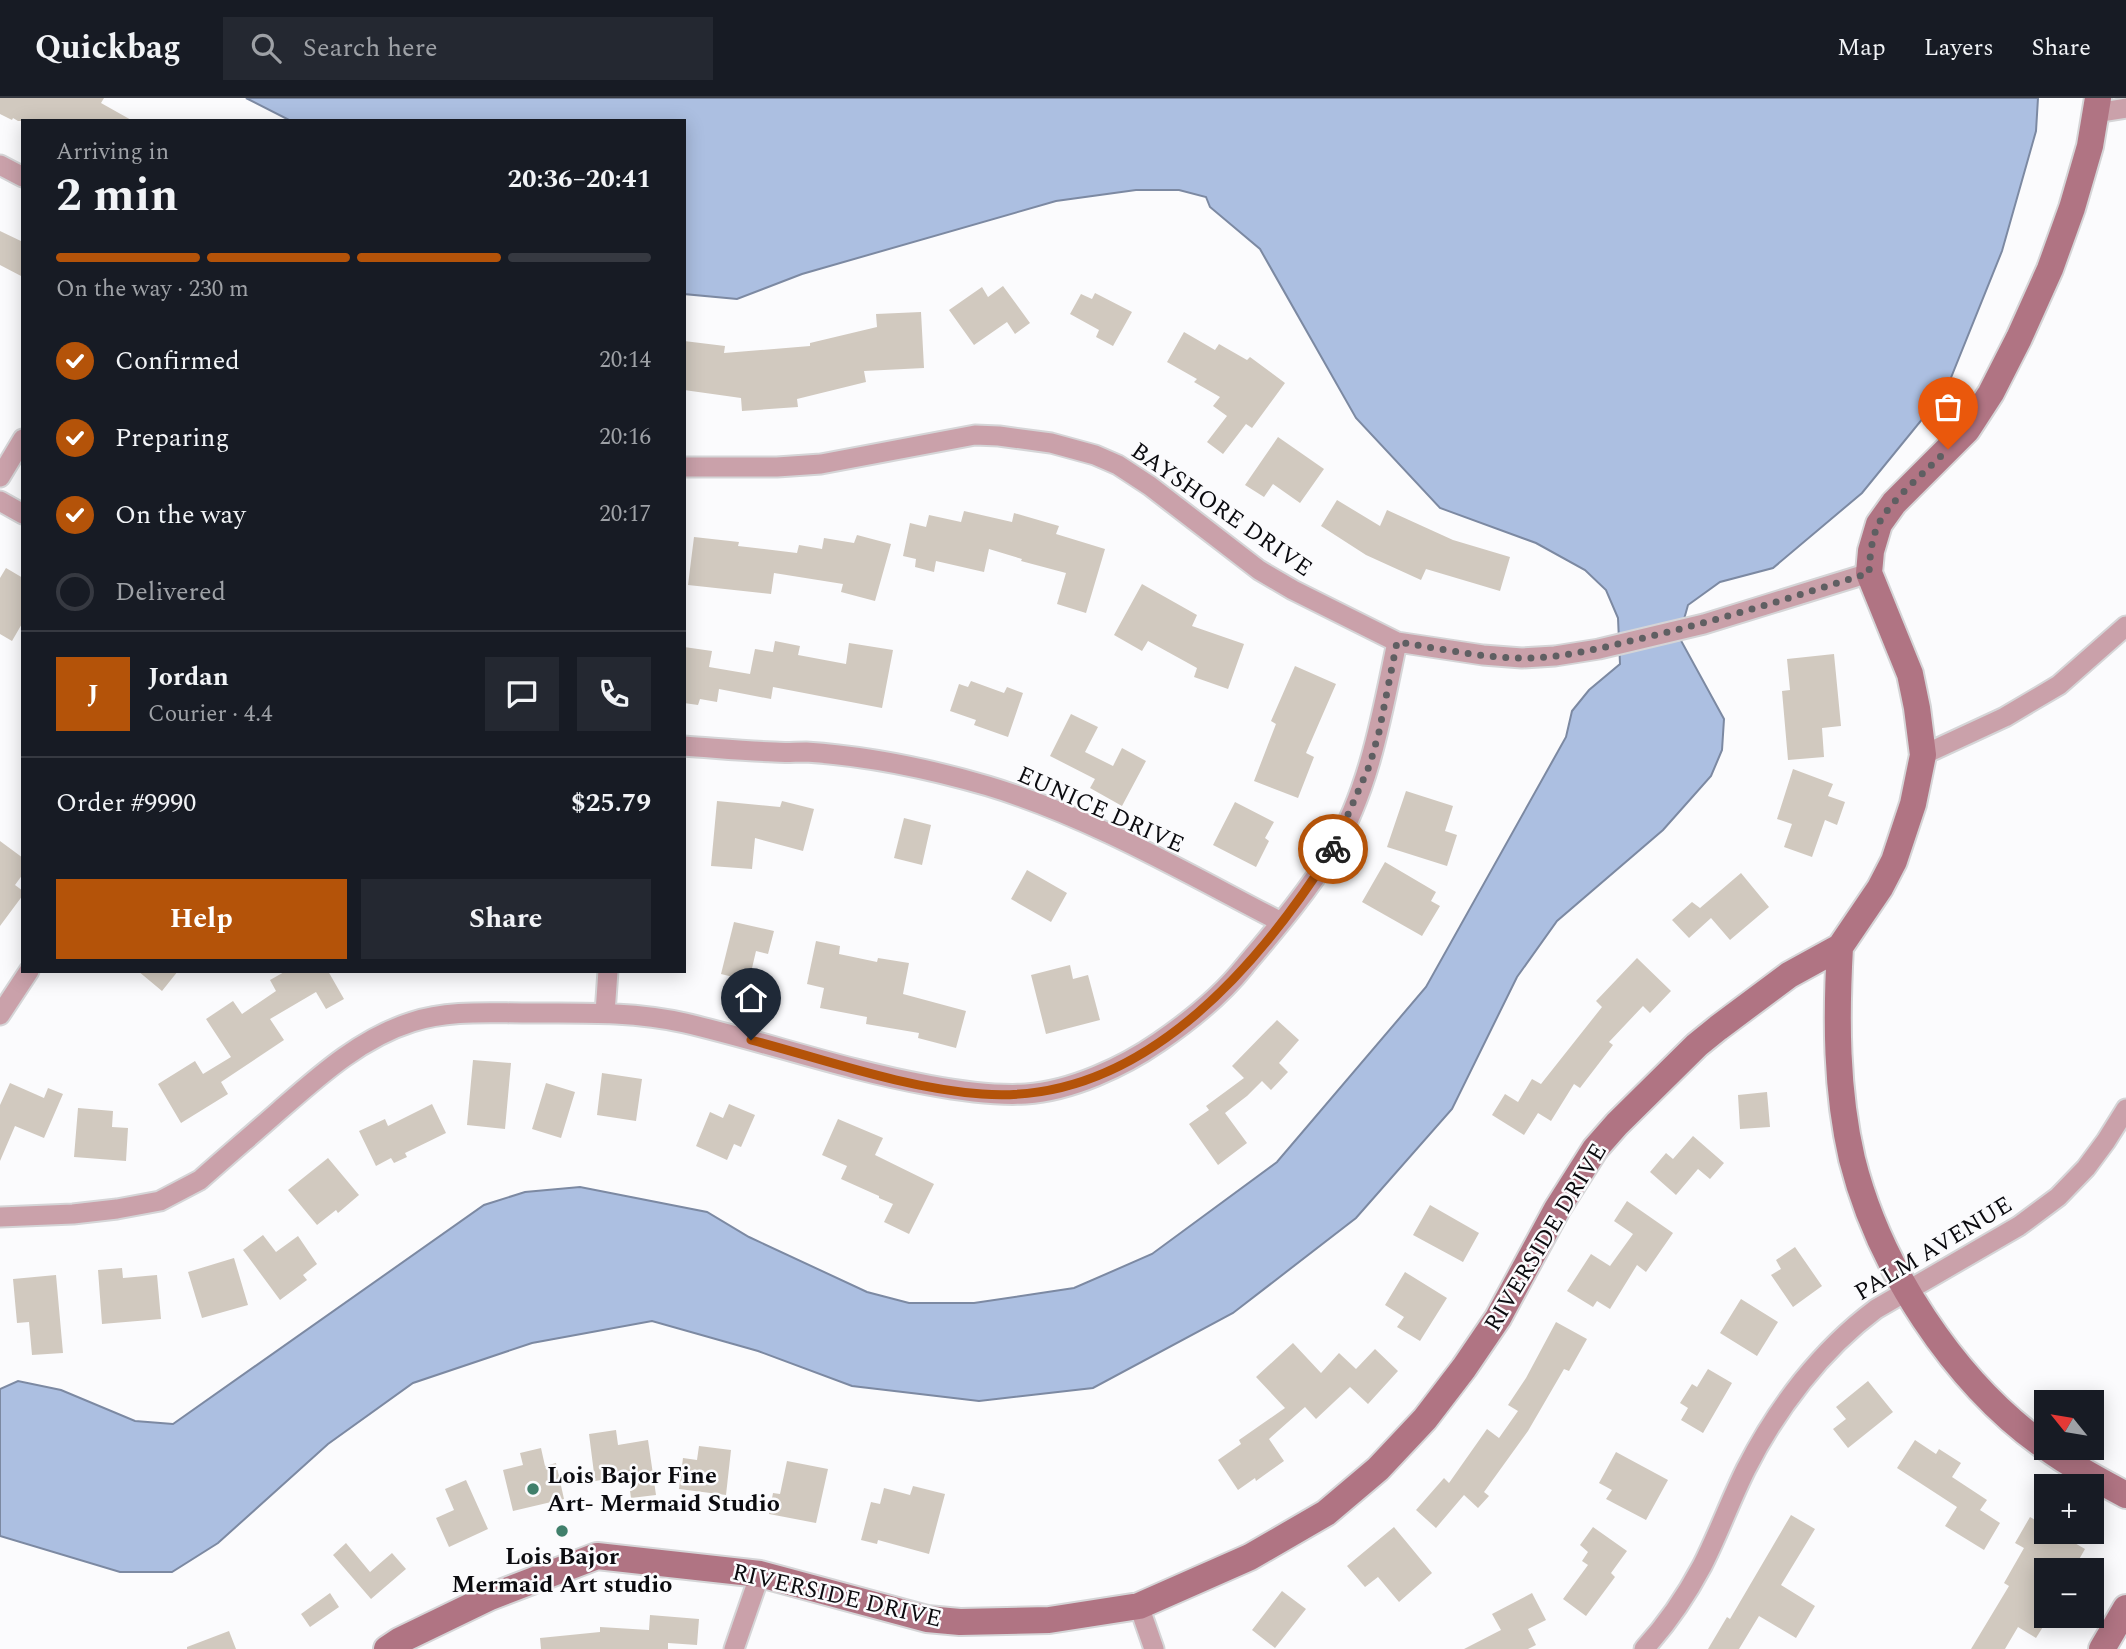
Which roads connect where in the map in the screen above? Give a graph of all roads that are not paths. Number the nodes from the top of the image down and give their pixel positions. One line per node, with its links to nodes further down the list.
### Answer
1 (2097, 105): 2 (street); 10 (street)
2 (2126, 108)
3 (0, 165): 4 (street)
4 (21, 176)
5 (21, 442): 7 (street)
6 (686, 467): 12 (street, BAYSHORE DRIVE)
7 (0, 477)
8 (0, 501): 9 (street)
9 (21, 513)
10 (1869, 573): 12 (street, BAYSHORE DRIVE); 14 (street, RIVERSIDE DRIVE)
11 (2126, 626): 14 (street)
12 (1397, 642): 15 (street)
13 (686, 746): 15 (street, EUNICE DRIVE)
14 (1923, 755): 16 (street, RIVERSIDE DRIVE)
15 (1281, 922): 19 (street)
16 (1840, 947): 23 (street); 26 (street, RIVERSIDE DRIVE)
17 (28, 973): 20 (street)
18 (608, 973): 19 (street)
19 (605, 1013): 22 (street)
20 (0, 1015)
21 (2126, 1109): 23 (street, PALM AVENUE)
22 (0, 1217)
23 (1908, 1292): 24 (street); 31 (street, PALM AVENUE)
24 (2126, 1495)
25 (760, 1574): 26 (street, RIVERSIDE DRIVE); 29 (street, RIVERSIDE DRIVE); 30 (street)
26 (1139, 1606): 28 (street)
27 (2126, 1608): 32 (street)
28 (1147, 1647)
29 (387, 1649)
30 (734, 1649)
31 (1644, 1649)
32 (2102, 1649)

